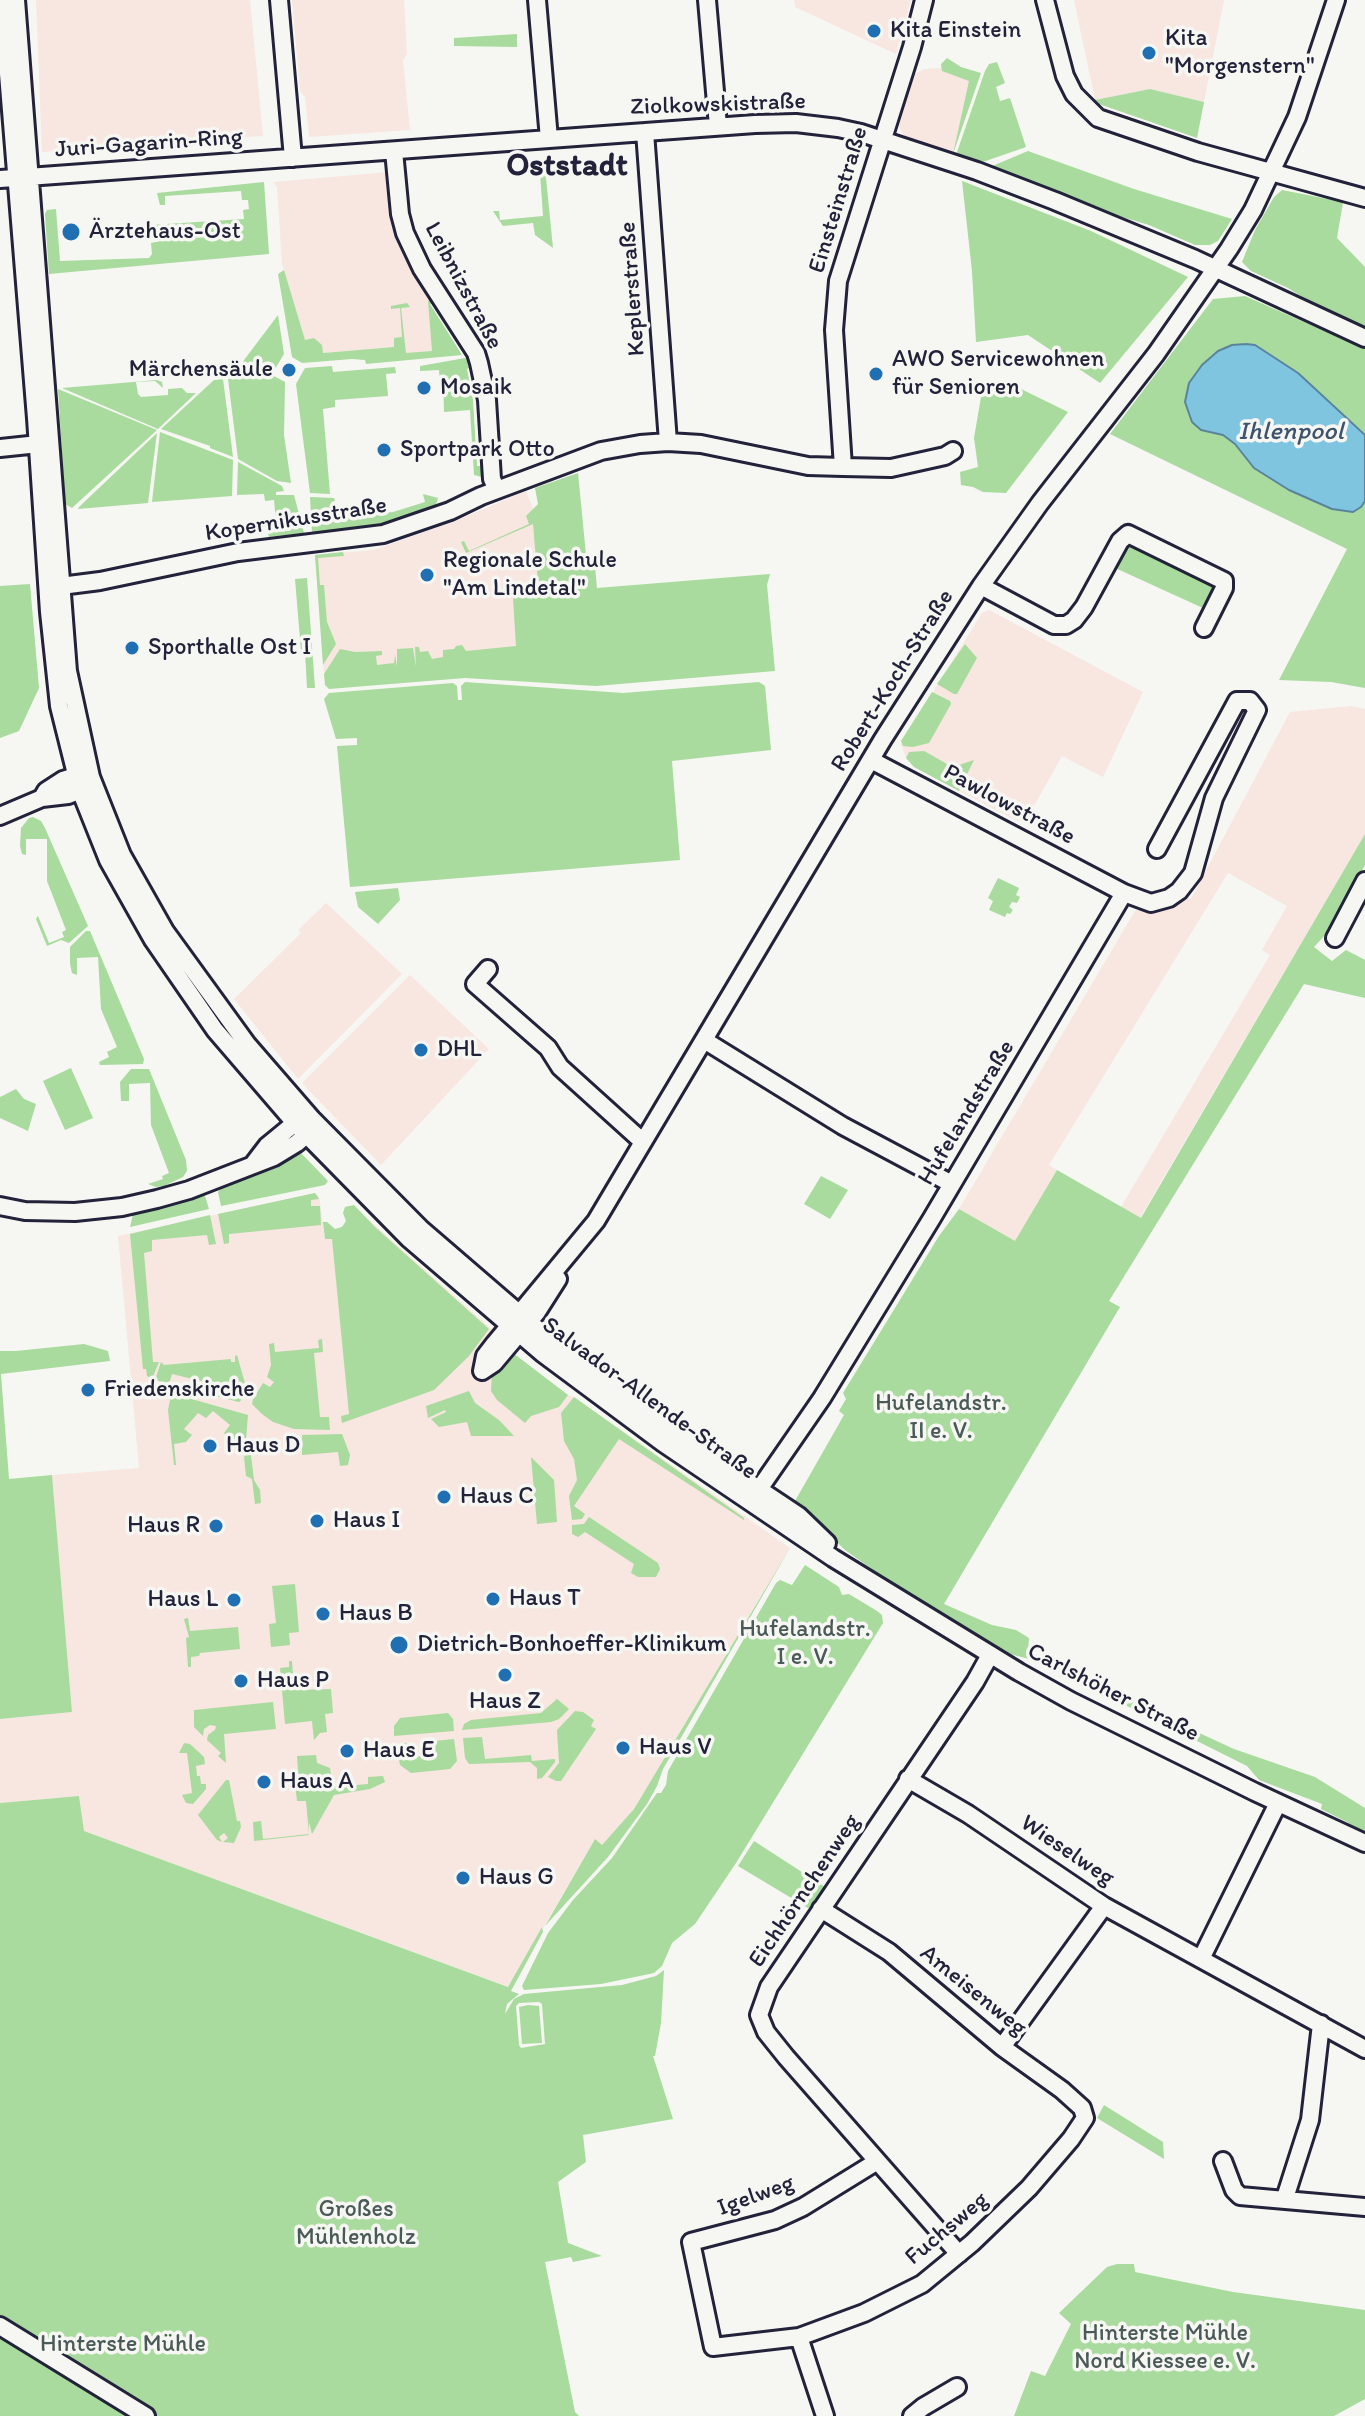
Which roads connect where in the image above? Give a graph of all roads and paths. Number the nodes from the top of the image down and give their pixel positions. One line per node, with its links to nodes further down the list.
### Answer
1 (2, 0): 16 (street)
2 (16, 0): 16 (street, Juri-Gagarin-Ring)
3 (279, 0): 14 (street)
4 (537, 0): 11 (street)
5 (707, 0): 9 (street)
6 (924, 0): 12 (street, Einsteinstraße)
7 (1045, 0): 15 (street)
8 (1336, 0): 15 (street, Robert-Koch-Straße)
9 (718, 126): 10 (street, Ziolkowskistraße); 12 (street, Ziolkowskistraße)
10 (645, 132): 11 (street, Ziolkowskistraße); 20 (street, Keplerstraße)
11 (549, 139): 13 (street, Ziolkowskistraße)
12 (882, 139): 18 (street, Ziolkowskistraße); 24 (street, Einsteinstraße)
13 (394, 151): 14 (street, Ziolkowskistraße); 25 (street, Leibnizstraße)
14 (293, 158): 16 (street, Juri-Gagarin-Ring)
15 (1271, 173): 17 (street); 18 (street, Robert-Koch-Straße)
16 (15, 178): 21 (street, Salvador-Allende-Straße)
17 (1365, 198)
18 (1217, 268): 19 (street, Ziolkowskistraße); 26 (street, Robert-Koch-Straße)
19 (1365, 338)
20 (668, 442): 24 (street, Kopernikusstraße); 25 (street, Kopernikusstraße)
21 (44, 444): 22 (street); 27 (street, Salvador-Allende-Straße)
22 (0, 448)
23 (953, 451): 24 (street, Kopernikusstraße)
24 (843, 467)
25 (497, 490): 27 (street, Kopernikusstraße)
26 (981, 586): 28 (street); 29 (street, Robert-Koch-Straße)
27 (54, 587): 30 (street, Salvador-Allende-Straße)
28 (1204, 628)
29 (871, 760): 36 (street, Pawlowstraße); 39 (street, Robert-Koch-Straße)
30 (82, 781): 33 (street); 40 (street, Salvador-Allende-Straße)
31 (1192, 787): 32 (street); 32 (street); 34 (street)
32 (1214, 798): 36 (street)
33 (0, 816)
34 (1157, 849)
35 (1365, 881): 37 (street)
36 (1124, 893): 42 (street, Hufelandstraße)
37 (1335, 938)
38 (488, 969): 41 (street)
39 (704, 1040): 41 (street, Robert-Koch-Straße); 42 (street)
40 (304, 1126): 43 (street); 44 (street, Salvador-Allende-Straße)
41 (643, 1142): 44 (street, Robert-Koch-Straße)
42 (952, 1184): 45 (street, Hufelandstraße)
43 (0, 1206)
44 (518, 1324): 45 (street, Salvador-Allende-Straße)
45 (755, 1495): 46 (street, Salvador-Allende-Straße)
46 (850, 1567): 47 (street, Carlshöher Straße)
47 (990, 1655): 48 (street, Eichhörnchenweg); 49 (street, Carlshöher Straße)
48 (908, 1779): 51 (street, Wieselweg); 52 (street, Eichhörnchenweg)
49 (1278, 1803): 50 (street, Carlshöher Straße); 53 (street)
50 (1365, 1843)
51 (1104, 1906): 53 (street, Wieselweg); 55 (street)
52 (821, 1909): 55 (street, Ameisenweg); 59 (street, Eichhörnchenweg)
53 (1201, 1959): 54 (street, Wieselweg)
54 (1321, 2024): 56 (street, Wieselweg); 60 (street)
55 (1002, 2047): 57 (street, Ameisenweg)
56 (1365, 2049)
57 (1085, 2118): 62 (street, Fuchsweg)
58 (1223, 2161): 60 (street)
59 (876, 2162): 62 (street, Eichhörnchenweg); 65 (street, Igelweg)
60 (1285, 2198): 61 (street)
61 (1365, 2207)
62 (959, 2254): 64 (street, Fuchsweg)
63 (0, 2326): 67 (street)
64 (799, 2337): 65 (street, Fuchsweg); 68 (street)
65 (713, 2347)
66 (957, 2387): 69 (street)
67 (146, 2416)
68 (825, 2416)
69 (912, 2416)

